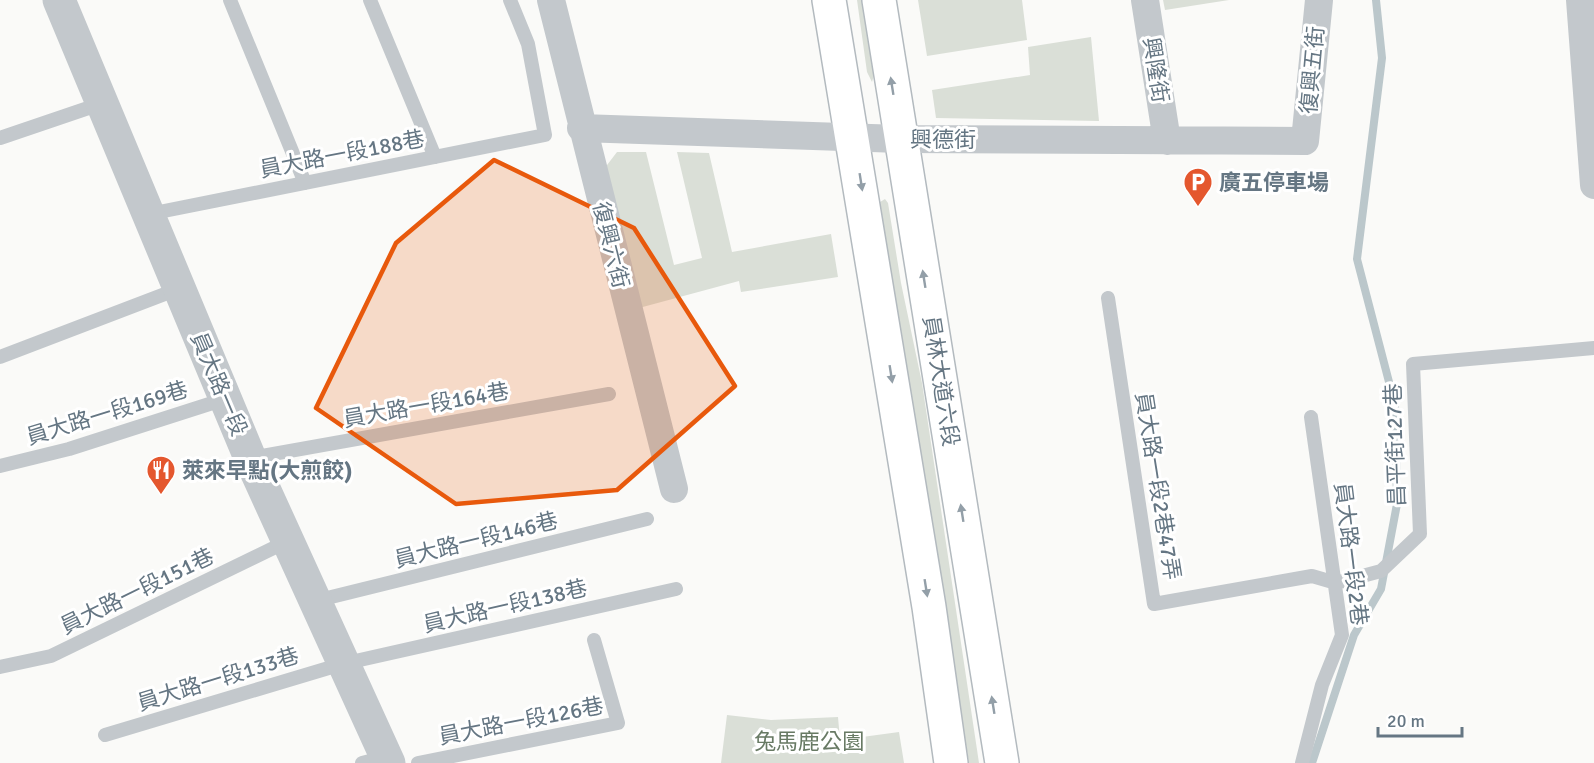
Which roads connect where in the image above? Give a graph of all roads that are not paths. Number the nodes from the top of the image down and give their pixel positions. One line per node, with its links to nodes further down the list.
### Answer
1 (58, 0): 11 (street, 員大路一段)
2 (230, 0): 20 (lane)
3 (370, 0): 19 (lane)
4 (510, 0): 19 (lane, 員大路一段188巷)
5 (550, 0): 13 (street, 復興六街)
6 (830, 0): 15 (main road)
7 (879, 0): 16 (main road, 員林大道六段, one-way to 7)
8 (1145, 0): 17 (street, 興隆街)
9 (1319, 0): 18 (street, 復興五街)
10 (1580, 0): 12 (street)
11 (104, 103): 14 (lane); 22 (street, 員大路一段)
12 (1592, 114): 21 (street)
13 (581, 128): 15 (street, 興德街); 32 (street, 復興六街)
14 (0, 138)
15 (854, 138): 16 (street, 興德街); 44 (main road, one-way to 44)
16 (900, 139): 17 (street, 興德街); 45 (main road, 員林大道六段, one-way to 16)
17 (1167, 141): 18 (street, 興德街)
18 (1305, 141)
19 (435, 158): 20 (lane, 員大路一段188巷)
20 (305, 183): 22 (lane, 員大路一段188巷)
21 (1594, 184)
22 (147, 215): 23 (street, 員大路一段)
23 (178, 289): 26 (lane); 28 (street, 員大路一段)
24 (1108, 298): 35 (lane, 員大路一段2巷47弄)
25 (1594, 348): 35 (lane, 昌平街127巷)
26 (0, 357)
27 (609, 394): 30 (lane, 員大路一段164巷)
28 (225, 399): 30 (street, 員大路一段); 31 (lane, 員大路一段169巷)
29 (1311, 417): 35 (lane, 員大路一段2巷)
30 (250, 458): 34 (street, 員大路一段)
31 (0, 466)
32 (674, 489)
33 (647, 519): 37 (lane, 員大路一段146巷)
34 (288, 541): 37 (street, 員大路一段); 40 (lane, 員大路一段151巷)
35 (1336, 583): 46 (lane, 員大路一段2巷)
36 (676, 589): 39 (lane, 員大路一段138巷)
37 (315, 601): 39 (street, 員大路一段)
38 (594, 640): 43 (lane, 員大路一段126巷)
39 (342, 664): 41 (lane, 員大路一段133巷); 42 (street, 員大路一段)
40 (0, 667)
41 (105, 735)
42 (379, 761)
43 (418, 763)
44 (951, 763)
45 (1002, 763)
46 (1302, 763)

